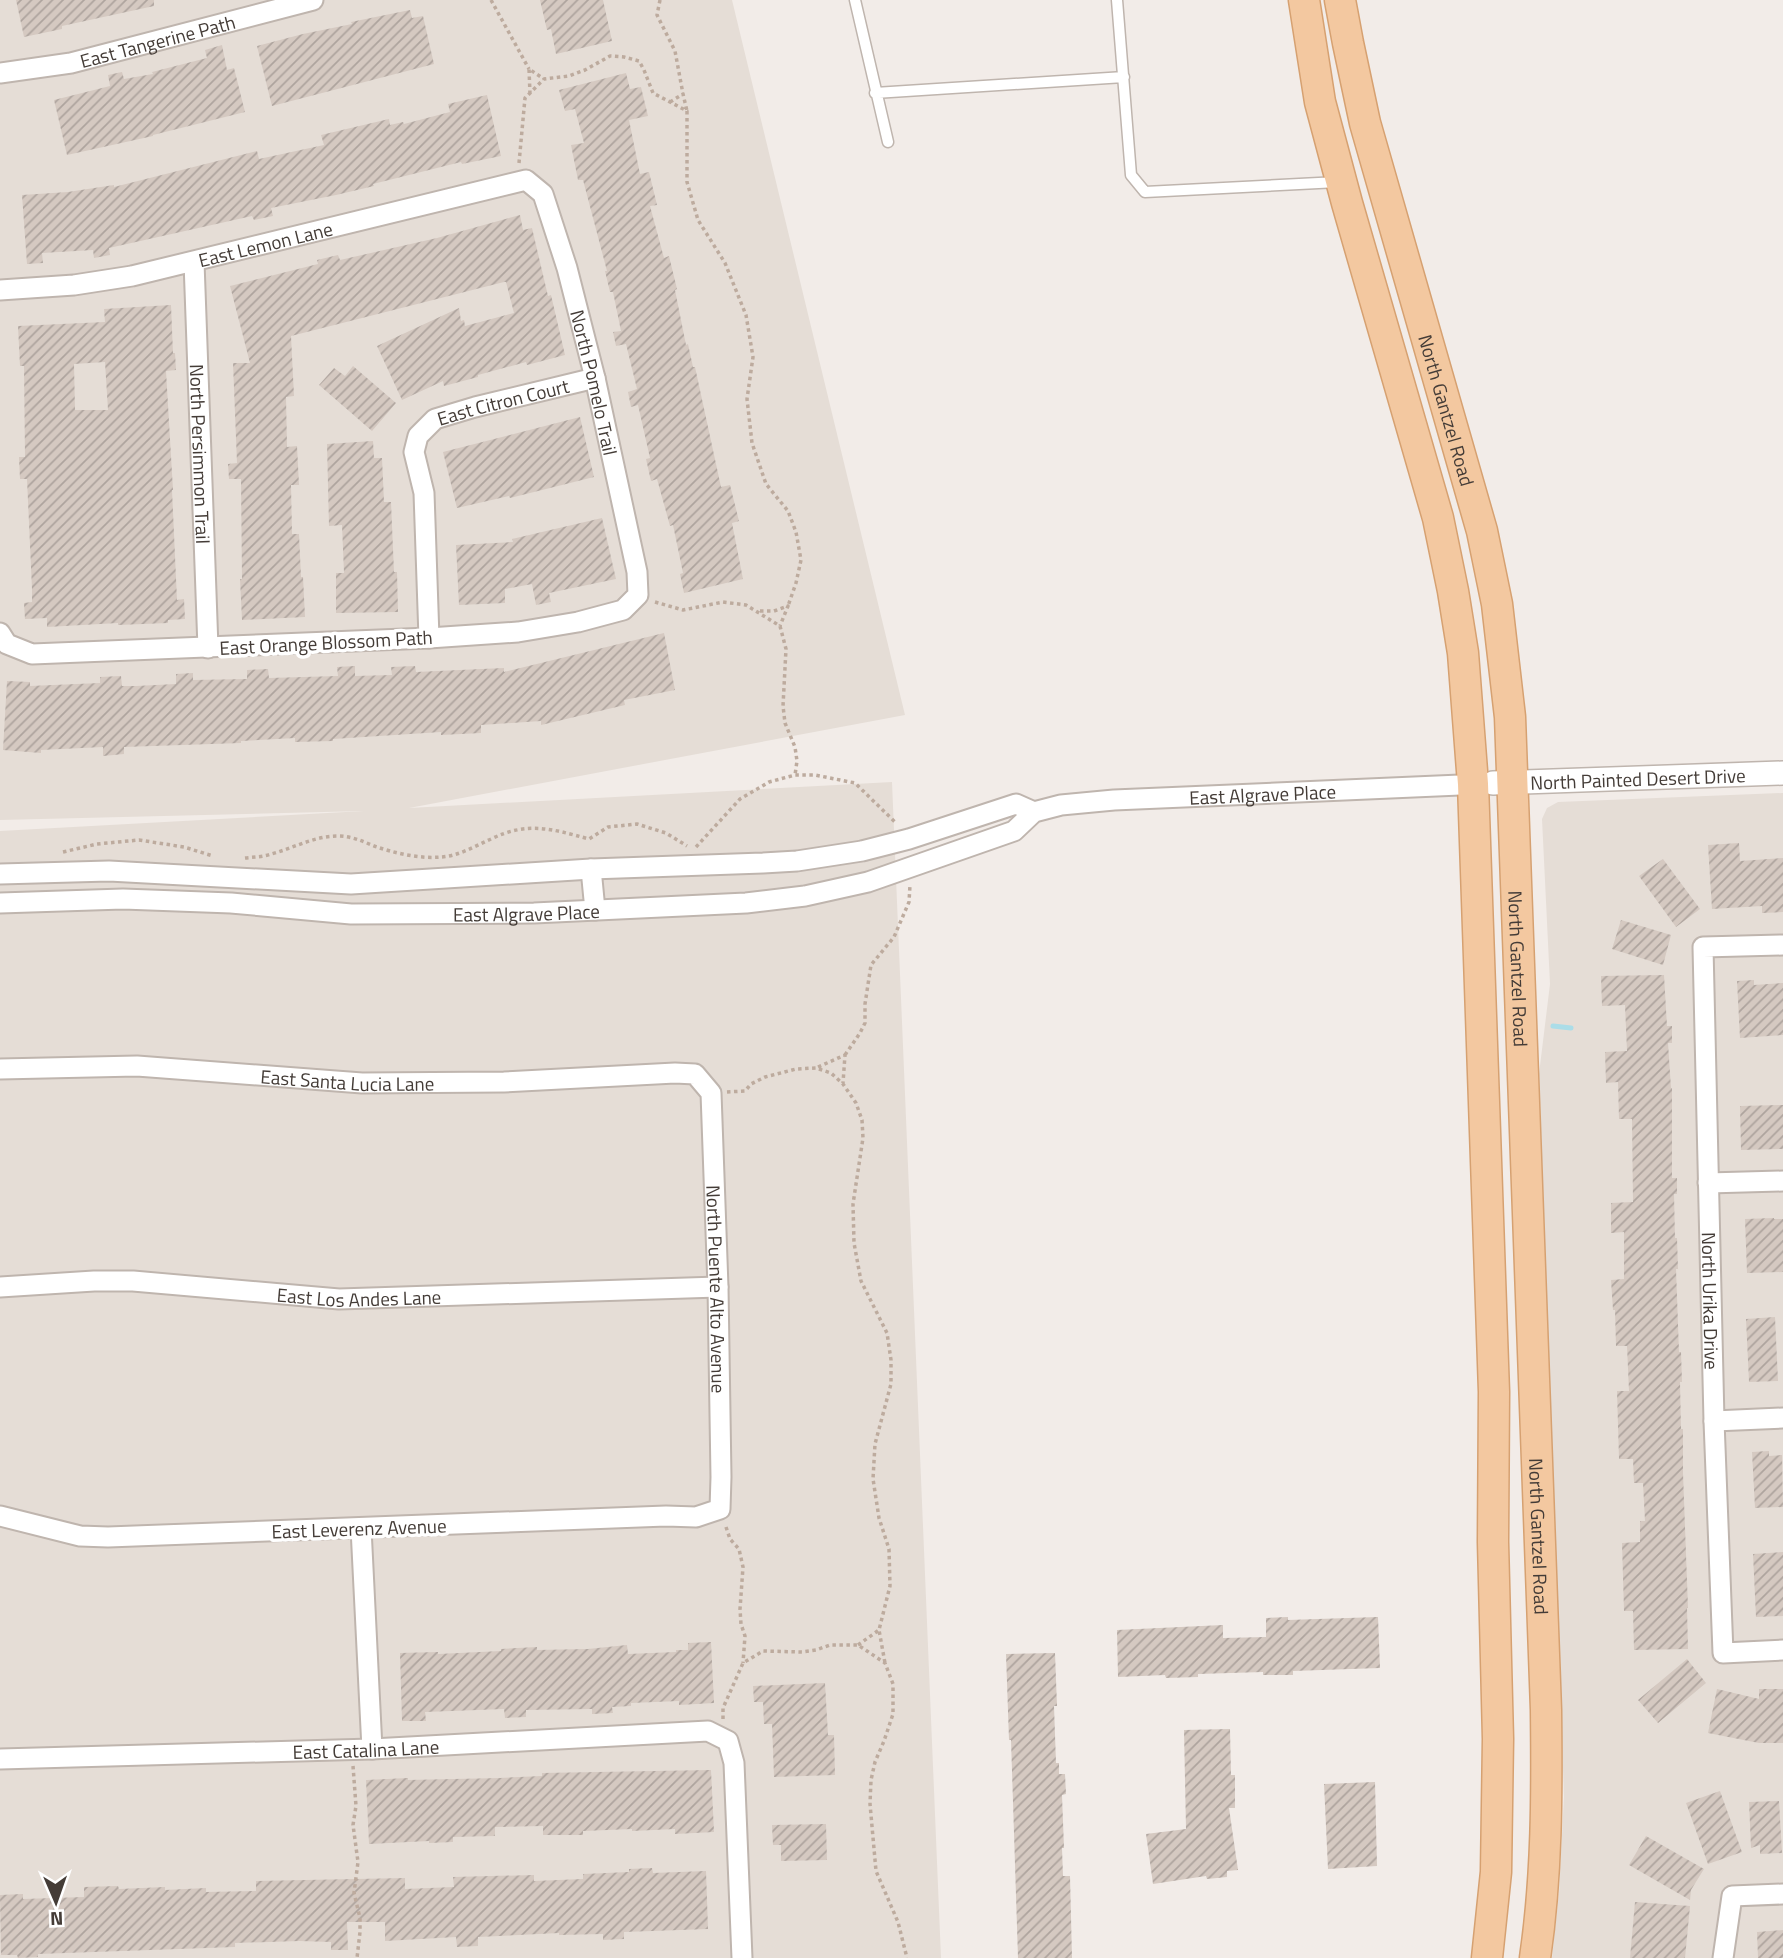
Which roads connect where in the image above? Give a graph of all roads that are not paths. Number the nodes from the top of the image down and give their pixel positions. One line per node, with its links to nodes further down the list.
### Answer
1 (313, 0): 6 (street, East Tangerine Path)
2 (855, 0): 8 (lane)
3 (1117, 0): 7 (lane)
4 (1304, 0): 11 (main road, North Gantzel Road)
5 (1340, 0): 20 (main road, North Gantzel Road)
6 (0, 73)
7 (1124, 77): 8 (lane); 11 (lane)
8 (876, 93): 9 (lane)
9 (888, 142)
10 (526, 180): 12 (street, East Lemon Lane); 14 (street, North Pomelo Trail)
11 (1342, 182): 20 (main road, North Gantzel Road)
12 (194, 262): 13 (street, East Lemon Lane); 18 (street, North Persimmon Trail)
13 (0, 289)
14 (595, 378): 15 (street, North Pomelo Trail); 16 (street, East Citron Court)
15 (638, 595): 16 (street, East Orange Blossom Path)
16 (429, 638): 18 (street, East Orange Blossom Path)
17 (4, 639): 18 (street, East Orange Blossom Path)
18 (208, 648)
19 (1783, 773): 20 (street, North Painted Desert Drive)
20 (1493, 783): 21 (street, East Algrave Place); 43 (main road, North Gantzel Road); 44 (main road, North Gantzel Road)
21 (1034, 812): 22 (street, East Algrave Place); 25 (street, East Algrave Place)
22 (591, 869): 23 (street, East Algrave Place); 25 (street)
23 (0, 874)
24 (0, 903): 25 (street, East Algrave Place)
25 (595, 910)
26 (1783, 945): 30 (street, North Urika Drive)
27 (0, 1069): 28 (street, East Santa Lucia Lane)
28 (710, 1093): 32 (street, North Puente Alto Avenue)
29 (1783, 1181): 30 (street)
30 (1708, 1184): 34 (street, North Urika Drive)
31 (0, 1287): 32 (street, East Los Andes Lane)
32 (718, 1287): 35 (street, North Puente Alto Avenue)
33 (1783, 1418): 34 (street)
34 (1714, 1421): 38 (street, North Urika Drive)
35 (720, 1509): 37 (street, East Leverenz Avenue)
36 (0, 1516): 37 (street, East Leverenz Avenue)
37 (361, 1528): 39 (street)
38 (1783, 1650)
39 (363, 1750): 40 (street, East Catalina Lane); 42 (street, East Catalina Lane)
40 (0, 1759)
41 (1783, 1894): 45 (street)
42 (741, 1958)
43 (1487, 1958)
44 (1535, 1958)
45 (1723, 1958)

